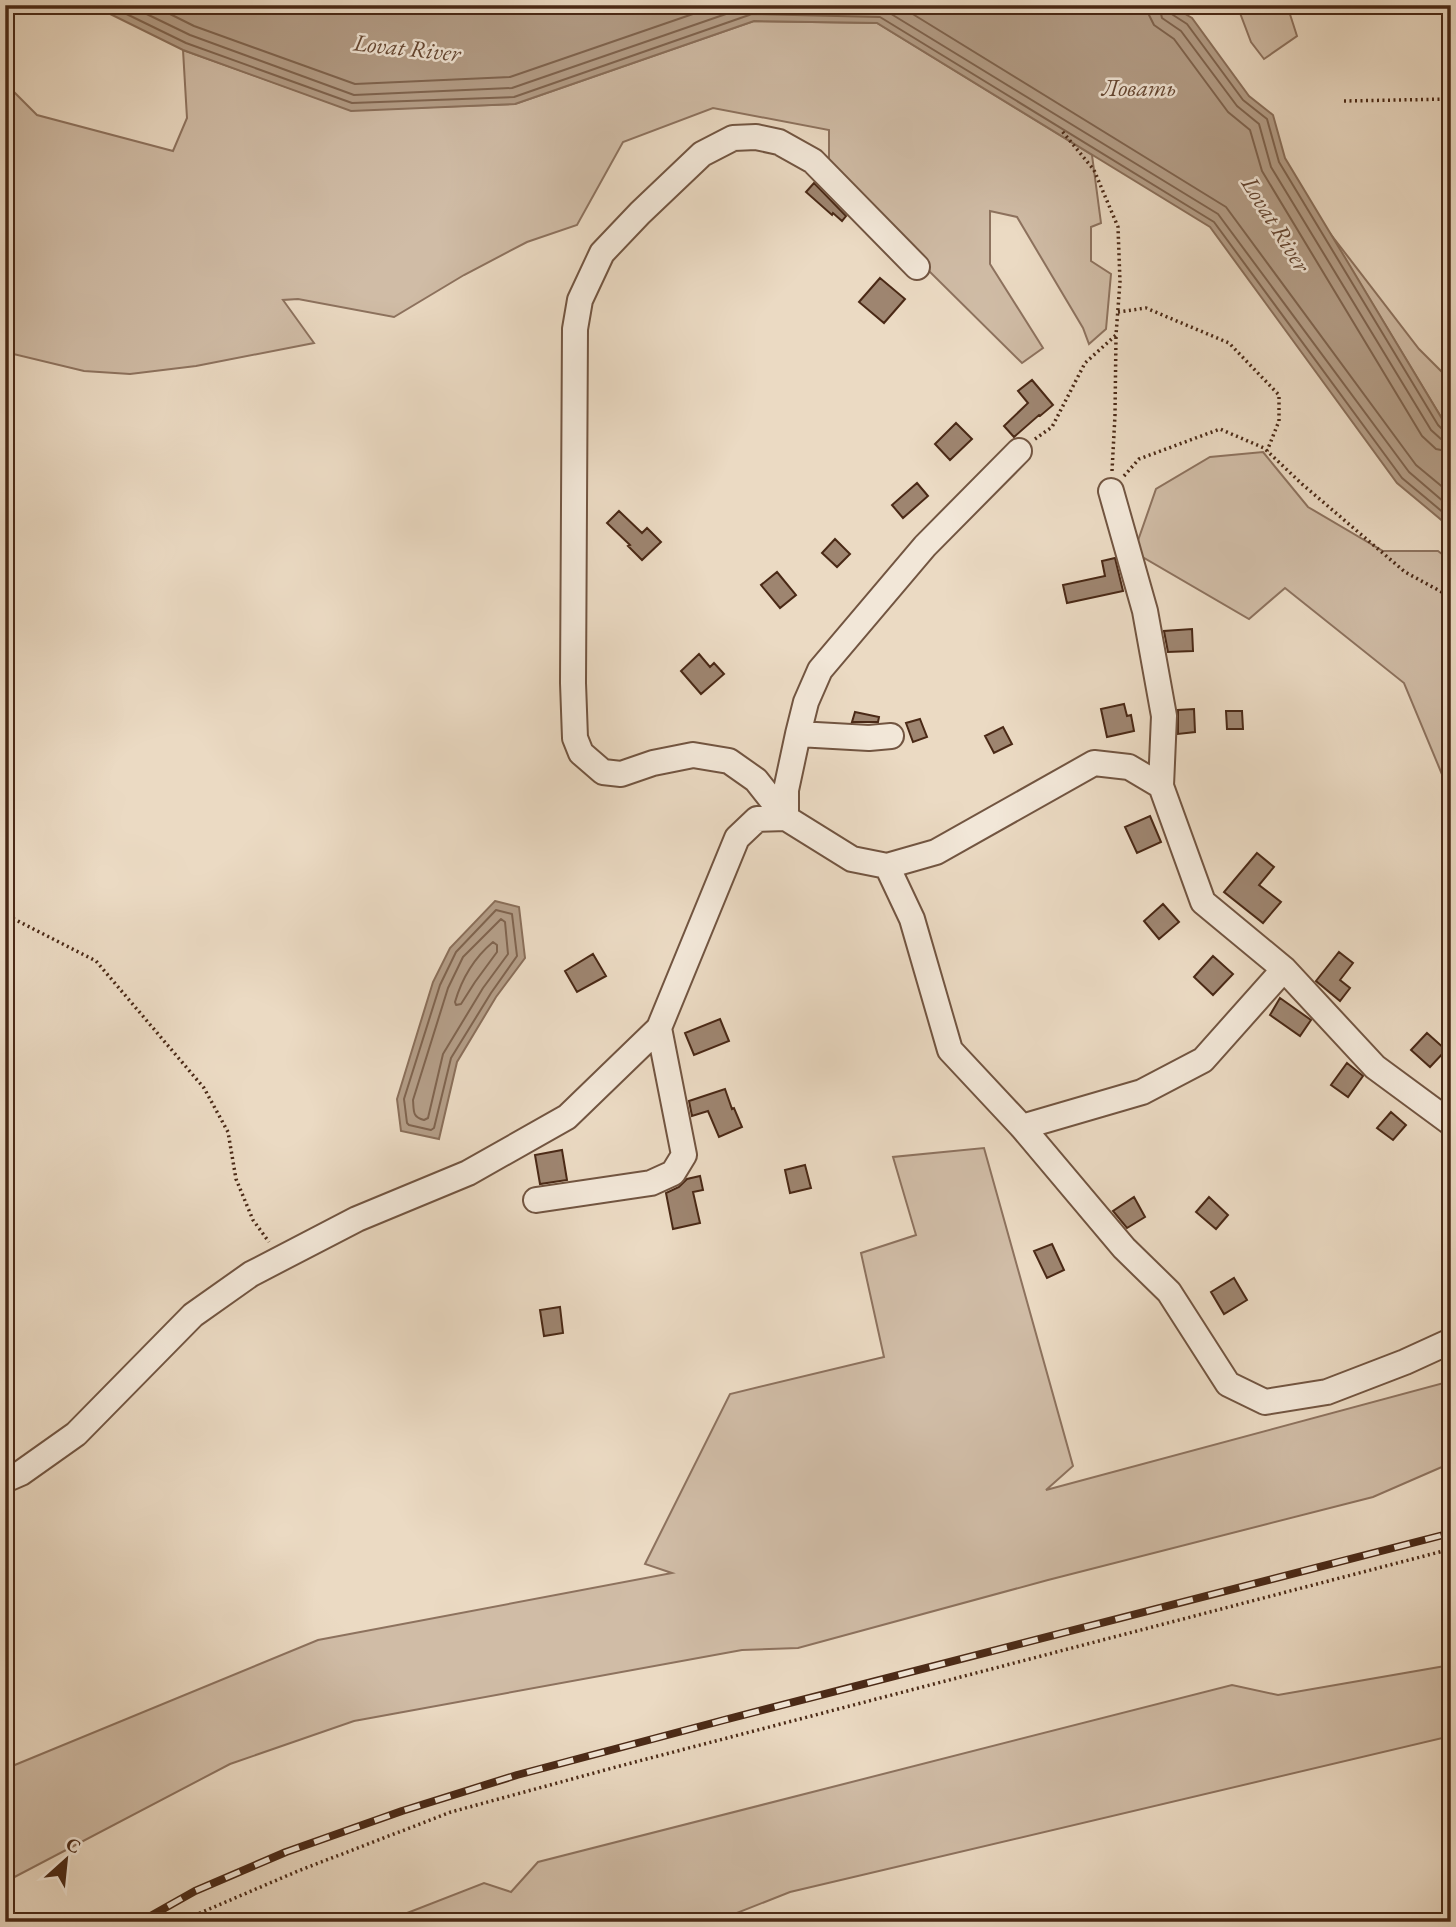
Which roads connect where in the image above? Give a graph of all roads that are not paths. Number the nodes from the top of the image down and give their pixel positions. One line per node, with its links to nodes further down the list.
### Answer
1 (917, 267): 7 (street)
2 (1019, 451): 4 (street)
3 (1111, 491): 6 (street)
4 (798, 734): 5 (street); 7 (street)
5 (891, 736)
6 (1161, 786): 8 (street); 9 (street)
7 (786, 818): 8 (street); 10 (street)
8 (887, 866): 12 (street)
9 (1284, 969): 11 (street); 12 (street)
10 (659, 1028): 13 (street); 15 (street)
11 (1451, 1124)
12 (1022, 1127): 14 (street)
13 (536, 1200)
14 (1451, 1341)
15 (5, 1480)

